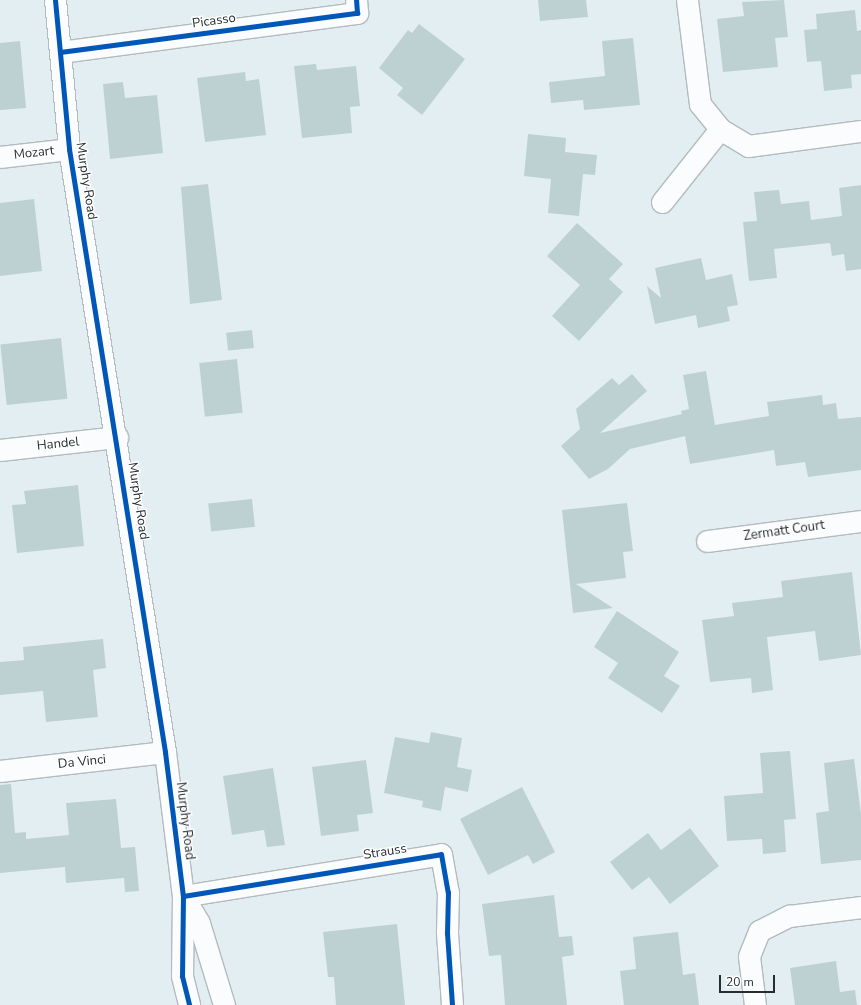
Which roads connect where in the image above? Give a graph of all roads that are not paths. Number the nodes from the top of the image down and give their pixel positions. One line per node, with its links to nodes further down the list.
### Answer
1 (55, 0): 4 (street, Murphy Road)
2 (356, 0): 4 (street, Picasso)
3 (687, 0): 5 (street)
4 (60, 52): 7 (street, Murphy Road)
5 (720, 129): 6 (street); 9 (street)
6 (861, 131)
7 (69, 149): 8 (street, Mozart); 10 (street, Murphy Road)
8 (0, 157)
9 (662, 202)
10 (117, 438): 11 (street, Handel); 14 (street, Murphy Road)
11 (0, 450)
12 (861, 521): 13 (street, Zermatt Court)
13 (707, 541)
14 (165, 752): 15 (street, Da Vinci); 16 (street, Murphy Road)
15 (0, 771)
16 (183, 896): 18 (street, Murphy Road); 19 (street, Murphy Road); 20 (street, Strauss)
17 (861, 907): 21 (street)
18 (189, 1005)
19 (224, 1005)
20 (452, 1005)
21 (755, 1005)

